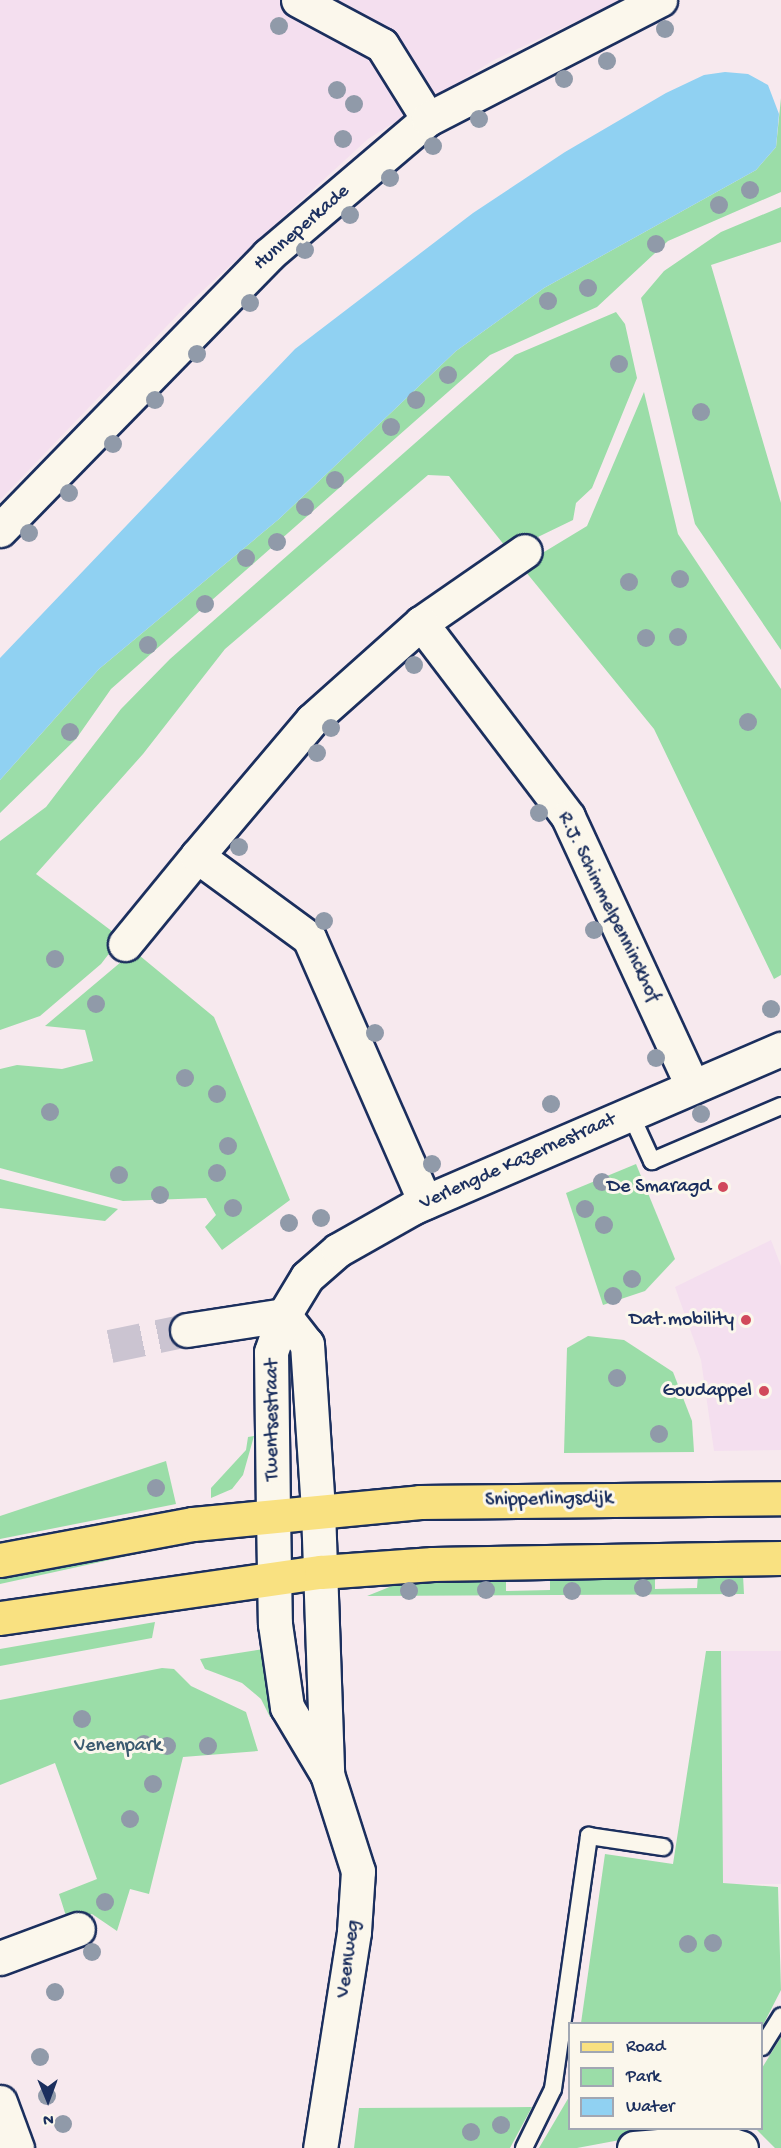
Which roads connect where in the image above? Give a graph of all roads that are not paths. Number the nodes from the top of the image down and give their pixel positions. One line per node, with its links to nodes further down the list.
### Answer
1 (298, 0): 3 (street)
2 (660, 0): 3 (street, Hunneperkade)
3 (428, 119): 4 (street, Hunneperkade)
4 (0, 530)
5 (525, 551): 6 (street)
6 (421, 623): 7 (street); 10 (street, R.J. Schimmelpenninckhof)
7 (198, 856): 8 (street); 13 (street)
8 (125, 944)
9 (781, 1049): 10 (street, Verlengde Kazernestraat)
10 (692, 1085): 12 (street, Verlengde Kazernestraat)
11 (781, 1106): 12 (lane)
12 (630, 1113): 13 (street, Verlengde Kazernestraat)
13 (425, 1202): 14 (street, Verlengde Kazernestraat)
14 (284, 1315): 15 (street); 17 (street, Twentsestraat); 18 (street, Twentsestraat)
15 (187, 1330)
16 (781, 1498): 17 (main road, Snipperlingsdijk)
17 (318, 1510): 18 (main road, Snipperlingsdijk); 21 (street)
18 (273, 1515): 20 (main road, Snipperlingsdijk); 22 (street)
19 (781, 1557): 21 (main road)
20 (0, 1560)
21 (321, 1572): 22 (main road); 24 (street, Veenweg)
22 (275, 1578): 23 (main road); 24 (street, Veenweg)
23 (0, 1618)
24 (327, 1774): 33 (street, Veenweg)
25 (663, 1847): 34 (lane)
26 (78, 1929): 27 (street)
27 (0, 1958)
28 (781, 2017): 29 (lane)
29 (763, 2046)
30 (0, 2102): 32 (street)
31 (728, 2139): 35 (street)
32 (17, 2148)
33 (320, 2148)
34 (524, 2148)
35 (634, 2148)

